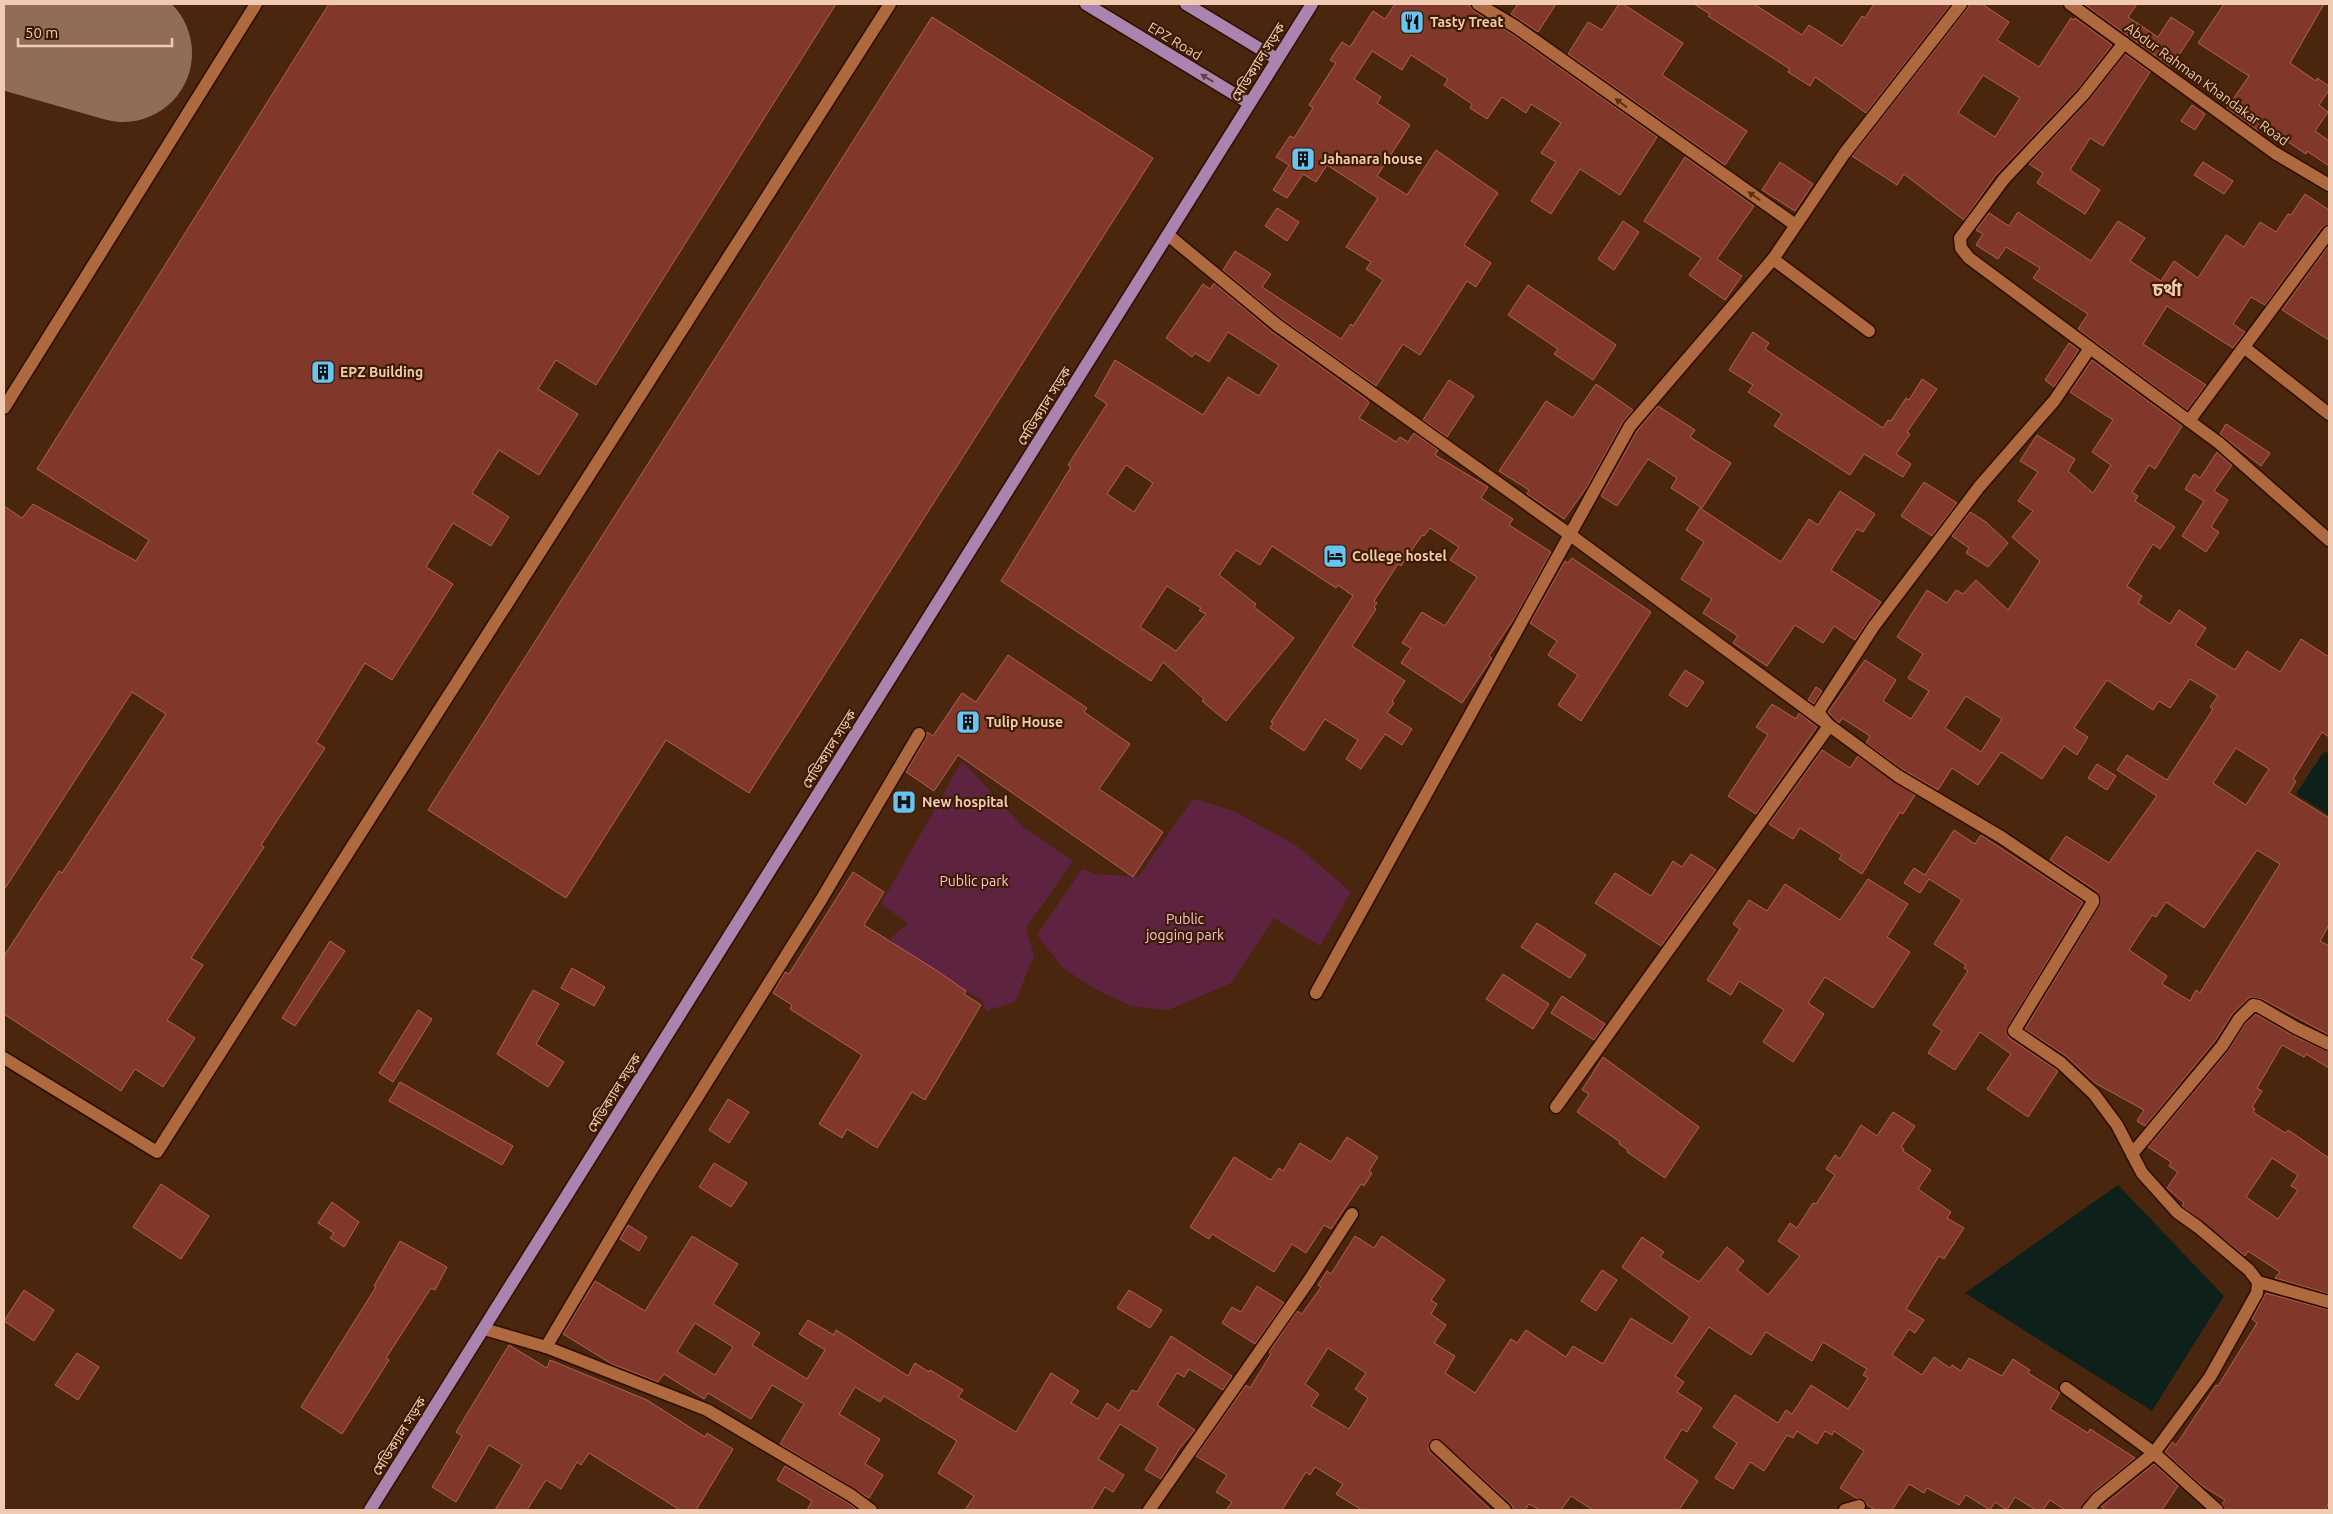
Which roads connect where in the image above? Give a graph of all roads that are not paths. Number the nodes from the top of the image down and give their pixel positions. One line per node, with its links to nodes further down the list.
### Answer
1 (256, 4): 20 (street)
2 (890, 4): 29 (street)
3 (1086, 4): 11 (main road, EPZ Road, one-way to 3)
4 (1186, 4): 10 (main road)
5 (1312, 4): 10 (main road, মেডিক্যাল সড়ক)
6 (1478, 4): 13 (street, one-way to 6)
7 (1961, 4): 13 (street)
8 (2070, 4): 9 (street, Abdur Rahman Khandakar Road)
9 (2124, 43): 12 (street, Abdur Rahman Khandakar Road); 18 (street)
10 (1277, 59): 11 (main road, মেডিক্যাল সড়ক)
11 (1249, 103): 15 (main road, মেডিক্যাল সড়ক)
12 (2329, 185)
13 (1794, 224): 16 (street)
14 (2329, 232): 19 (street)
15 (1168, 235): 23 (street); 35 (main road, মেডিক্যাল সড়ক)
16 (1773, 259): 17 (street); 23 (street)
17 (1869, 331)
18 (2090, 348): 22 (street); 25 (street)
19 (2245, 348): 21 (street); 22 (street)
20 (4, 408)
21 (2329, 414)
22 (2190, 421): 24 (street)
23 (1569, 534): 25 (street); 27 (street)
24 (2329, 540)
25 (1829, 726): 30 (street); 31 (street)
26 (919, 734): 36 (street)
27 (1316, 993)
28 (2329, 1044): 31 (street)
29 (4, 1058)
30 (1556, 1107)
31 (2132, 1154): 33 (street)
32 (1352, 1214): 43 (street)
33 (2258, 1282): 34 (street); 39 (street)
34 (2329, 1302)
35 (484, 1329): 36 (street); 41 (main road, মেডিক্যাল সড়ক)
36 (546, 1347): 42 (street)
37 (2066, 1388): 39 (street)
38 (1436, 1446): 44 (street)
39 (2154, 1453): 46 (street); 47 (street)
40 (1859, 1506): 45 (street)
41 (370, 1510)
42 (871, 1510)
43 (1149, 1510)
44 (1505, 1510)
45 (1845, 1510)
46 (2088, 1510)
47 (2217, 1510)

